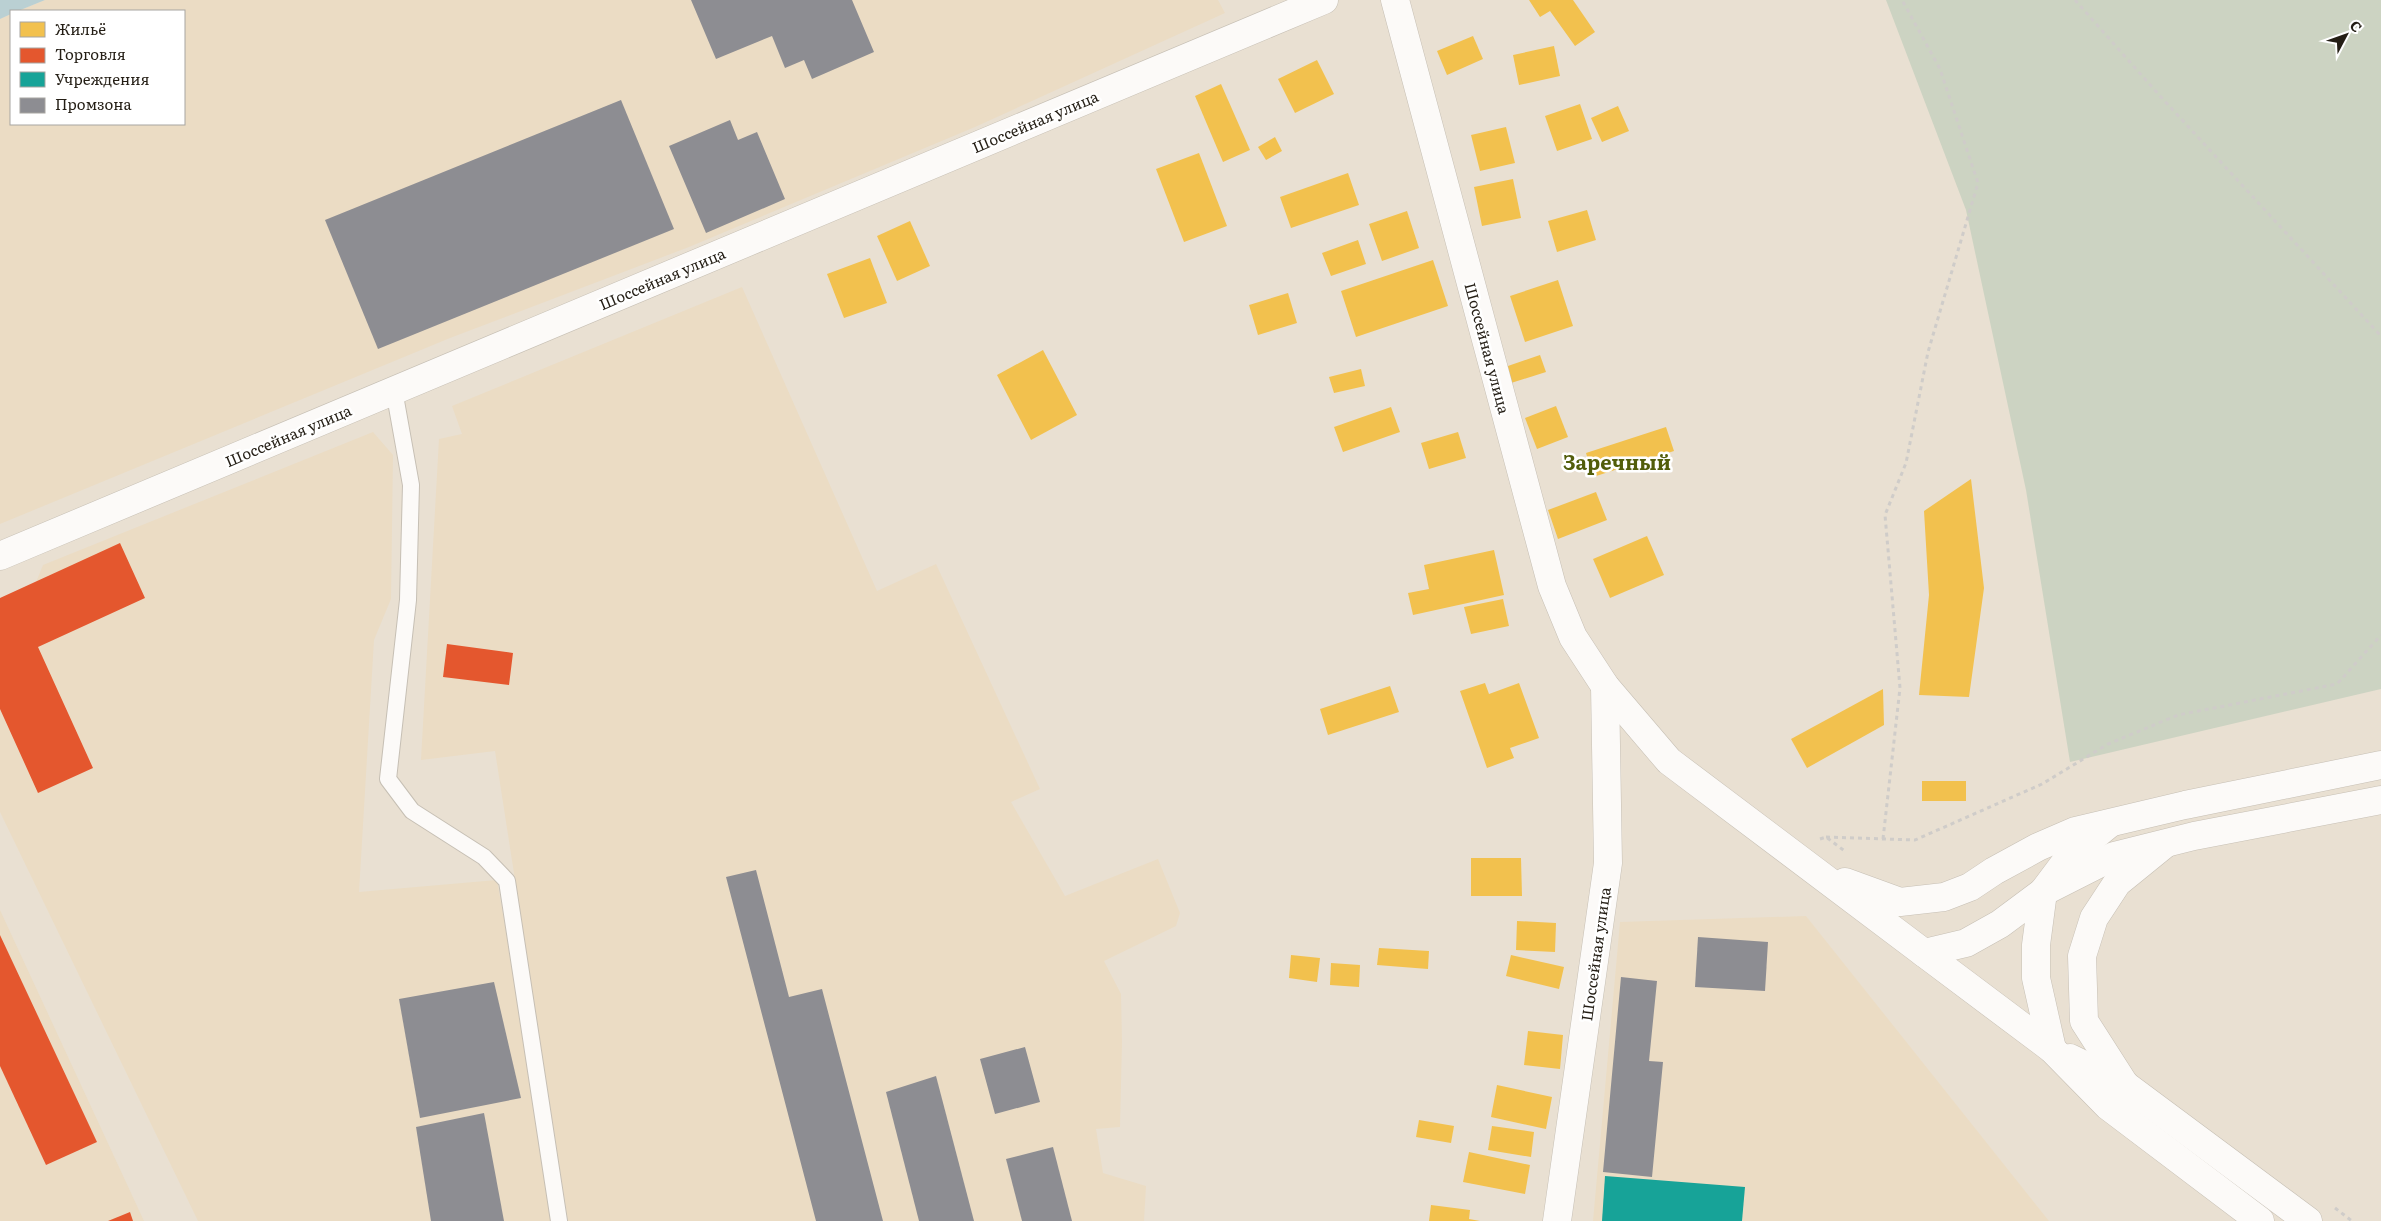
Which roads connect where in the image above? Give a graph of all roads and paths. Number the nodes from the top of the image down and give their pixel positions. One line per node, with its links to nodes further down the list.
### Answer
1 (1324, 0): 6 (main road, Шоссейная улица)
2 (1395, 0): 9 (main road, Шоссейная улица)
3 (1902, 0): 14 (path)
4 (2075, 0): 5 (path)
5 (2381, 336)
6 (394, 390): 7 (main road, Шоссейная улица); 22 (lane)
7 (0, 556)
8 (2381, 635): 14 (path)
9 (1606, 686): 16 (main road, Шоссейная улица); 23 (main road, Шоссейная улица)
10 (2381, 765): 12 (main road)
11 (2381, 800): 15 (main road)
12 (2109, 824): 16 (main road); 17 (main road)
13 (1826, 837): 14 (path)
14 (1883, 839)
15 (2165, 844): 17 (main road); 20 (main road)
16 (1820, 873): 18 (main road, Шоссейная улица)
17 (2043, 892): 18 (main road); 19 (main road)
18 (1924, 953): 19 (main road, Шоссейная улица)
19 (2052, 1049): 20 (main road); 24 (main road)
20 (2125, 1085): 25 (main road)
21 (2328, 1203): 26 (path)
22 (559, 1221)
23 (1557, 1221)
24 (2260, 1221)
25 (2308, 1221)
26 (2352, 1221)

